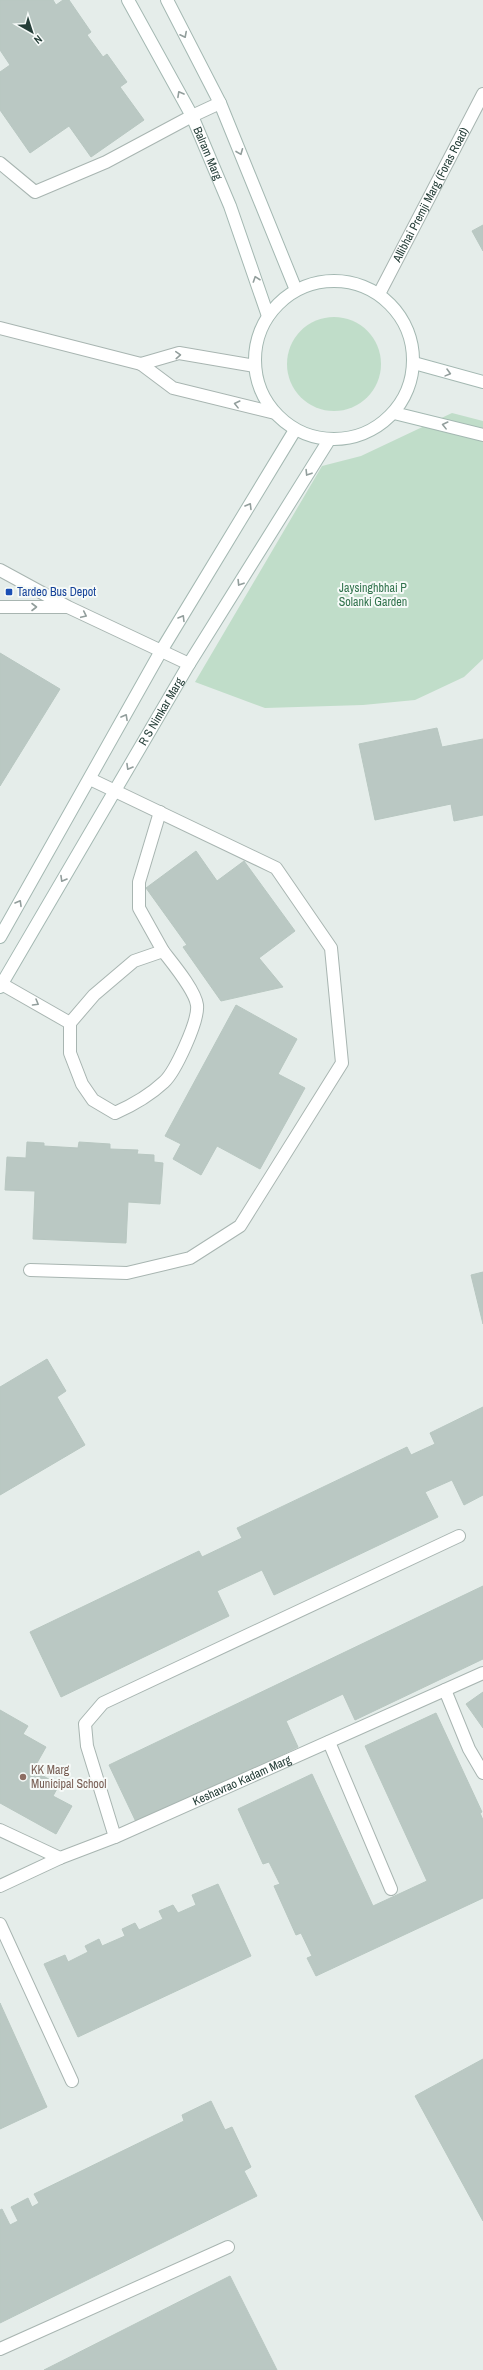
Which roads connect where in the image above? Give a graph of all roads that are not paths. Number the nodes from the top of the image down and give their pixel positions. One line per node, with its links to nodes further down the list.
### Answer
1 (128, 0): 5 (street, Balram Marg, one-way to 1)
2 (167, 0): 4 (street, one-way to 4)
3 (483, 94): 8 (street, Allibhai Premji Marg (Foras Road))
4 (220, 103): 5 (street); 7 (street, one-way to 7)
5 (192, 116): 6 (street); 9 (street, Balram Marg, one-way to 5)
6 (0, 163)
7 (296, 290): 8 (street); 9 (street)
8 (379, 294): 11 (street)
9 (268, 316): 13 (street)
10 (0, 328): 12 (street)
11 (414, 363): 14 (street, one-way to 14); 15 (street)
12 (141, 364): 13 (street, one-way to 13); 16 (street, one-way to 12)
13 (255, 366): 16 (street)
14 (483, 382)
15 (394, 412): 18 (street, one-way to 15); 19 (street)
16 (275, 413): 17 (street)
17 (295, 430): 19 (street); 23 (street, one-way to 17)
18 (483, 435)
19 (329, 440): 24 (street, R S Nimkar Marg, one-way to 24)
20 (0, 570): 22 (street)
21 (0, 607): 22 (street, one-way to 22)
22 (68, 607): 23 (street, one-way to 23)
23 (162, 651): 24 (street); 25 (street, one-way to 23)
24 (189, 664): 26 (street, R S Nimkar Marg, one-way to 26)
25 (90, 779): 26 (street); 28 (street, one-way to 25)
26 (115, 790): 27 (street); 30 (street, R S Nimkar Marg, one-way to 30)
27 (160, 812): 29 (street); 32 (street)
28 (0, 937)
29 (163, 951): 31 (street); 31 (street)
30 (1, 985): 31 (street, one-way to 31)
31 (70, 1023)
32 (30, 1270)
33 (459, 1536): 39 (street)
34 (483, 1673): 35 (street, Keshavrao Kadam Marg)
35 (445, 1690): 36 (street, Keshavrao Kadam Marg); 37 (street)
36 (328, 1742): 39 (street, Keshavrao Kadam Marg); 42 (street)
37 (483, 1773)
38 (0, 1830): 40 (street)
39 (115, 1837): 40 (street, Keshavrao Kadam Marg)
40 (60, 1858): 41 (street, Keshavrao Kadam Marg)
41 (0, 1886)
42 (391, 1889)
43 (0, 1924): 44 (street)
44 (72, 2081)
45 (228, 2247): 46 (street)
46 (0, 2349)

